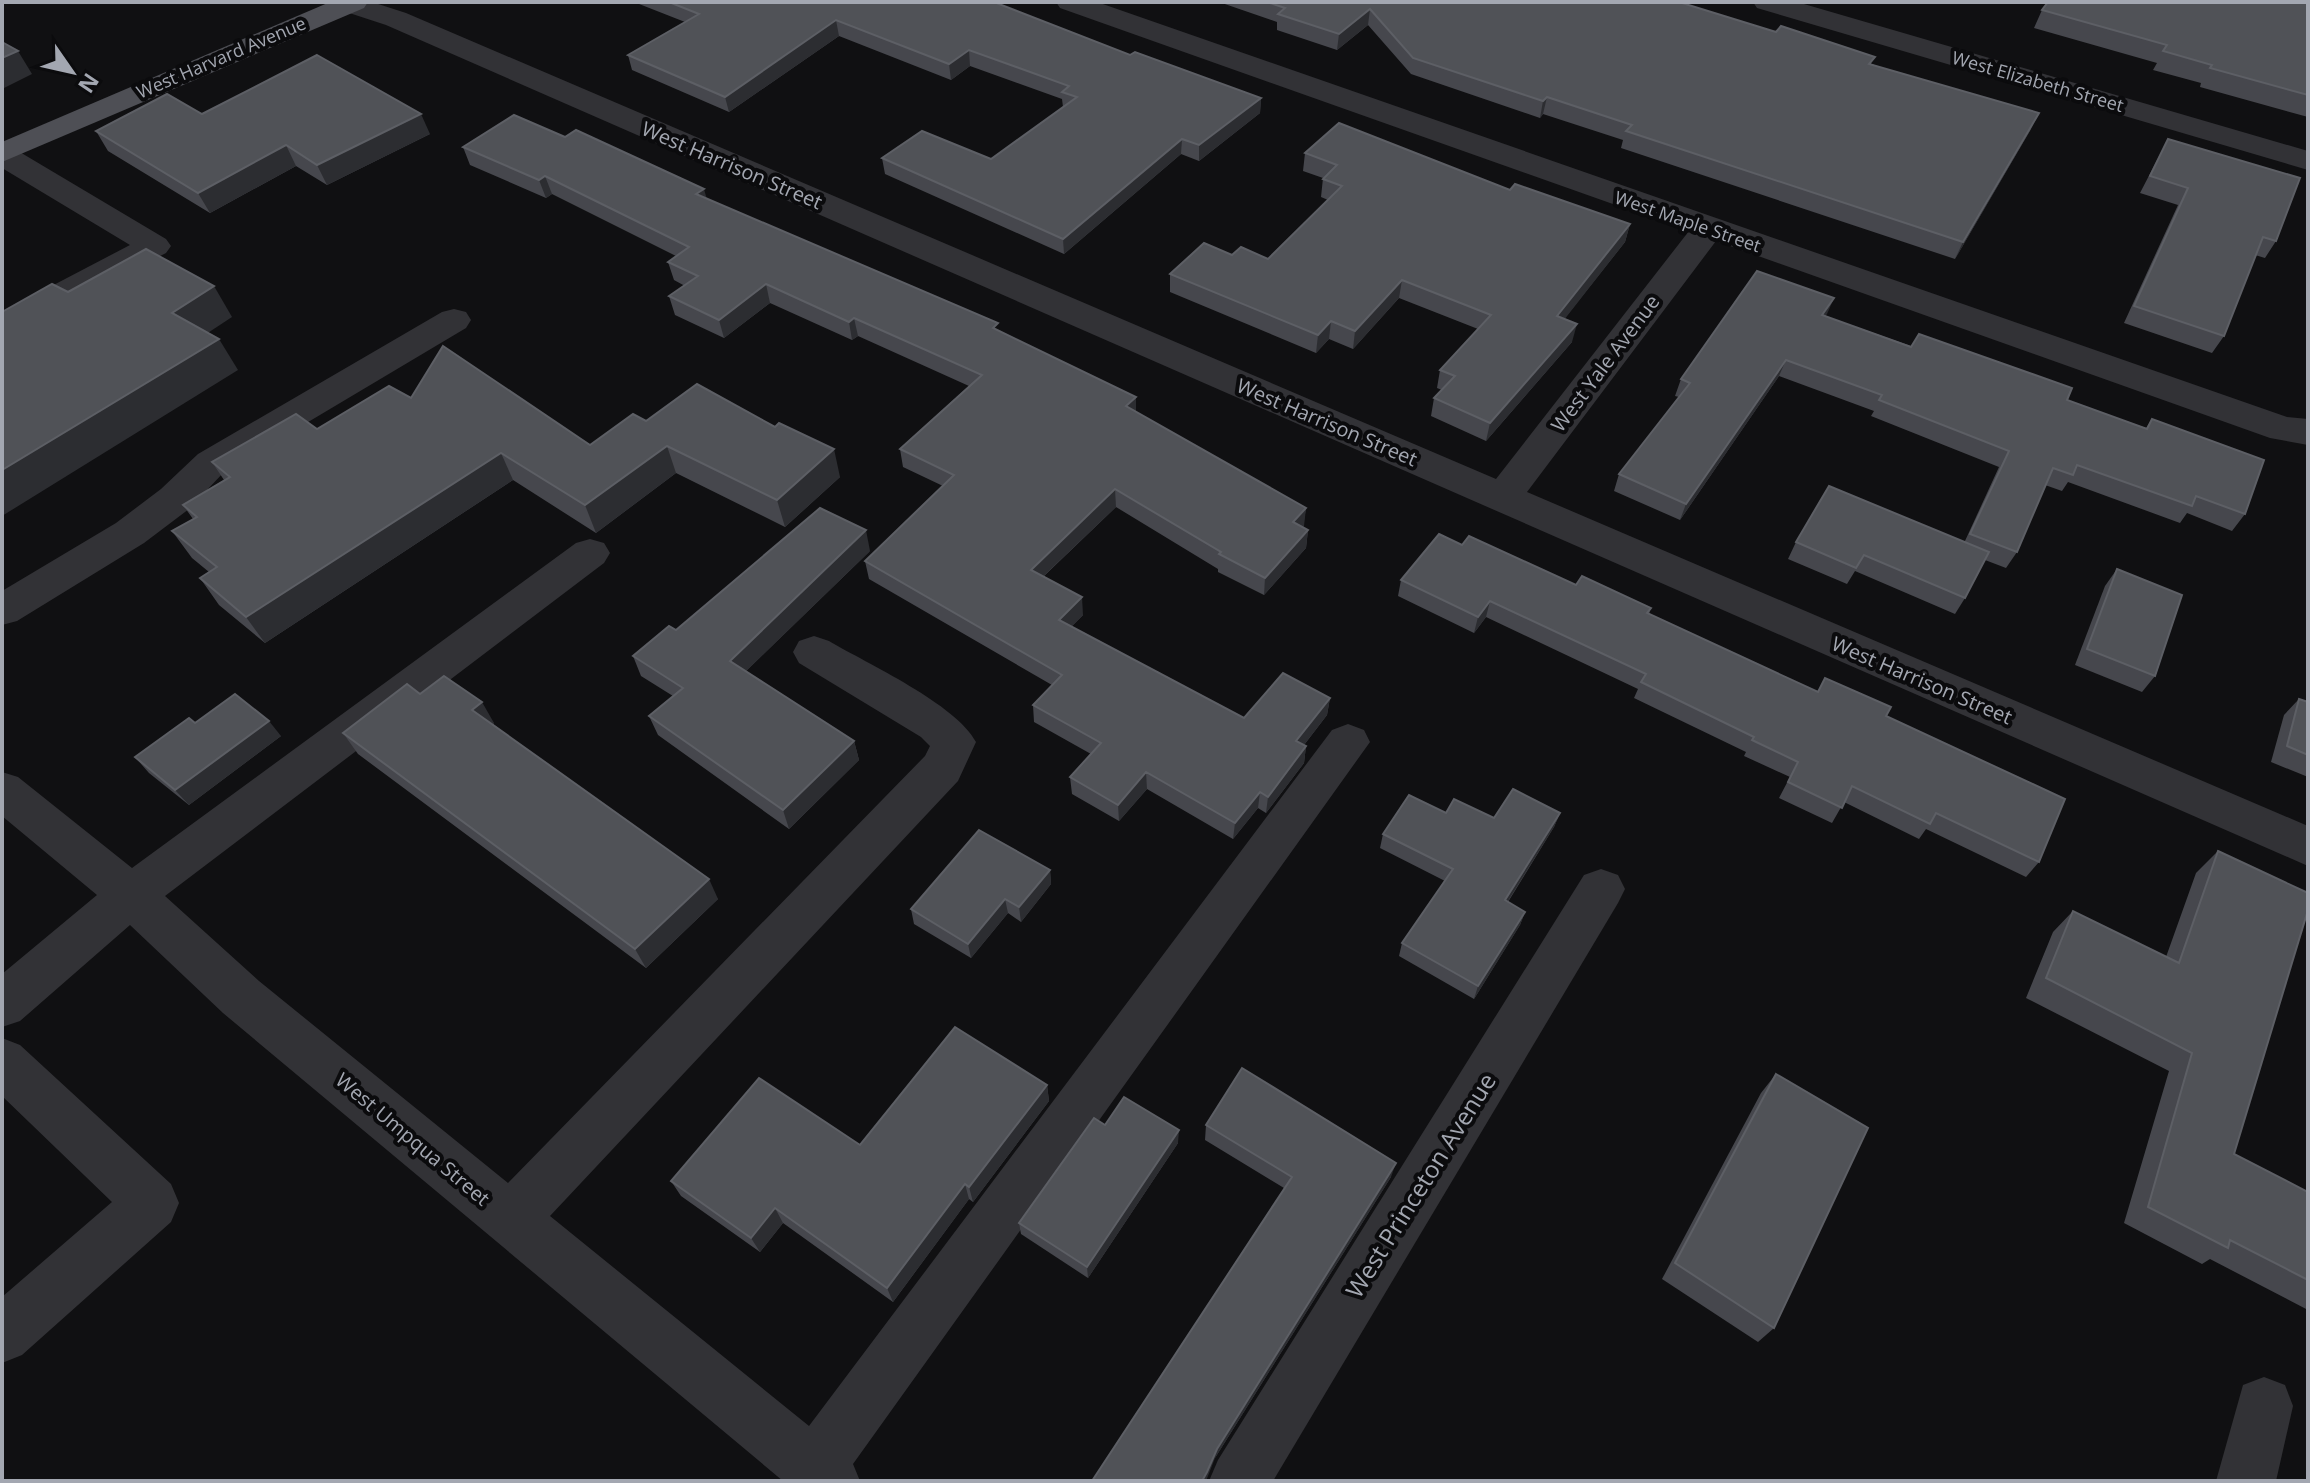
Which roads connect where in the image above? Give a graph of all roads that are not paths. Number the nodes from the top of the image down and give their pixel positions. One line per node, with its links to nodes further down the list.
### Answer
1 (1070, 2): 6 (street, West Maple Street)
2 (1767, 2): 5 (street, West Elizabeth Street)
3 (349, 3): 4 (main road, West Harvard Avenue); 10 (street, West Harrison Street)
4 (2, 154): 8 (street)
5 (2308, 161)
6 (1709, 228): 9 (street, West Maple Street); 10 (street, West Yale Avenue)
7 (454, 320): 12 (street)
8 (2, 326)
9 (2308, 432)
10 (1502, 498): 16 (street, West Harrison Street)
11 (590, 553): 18 (street)
12 (2, 610)
13 (814, 652): 21 (street)
14 (1348, 742): 24 (street)
15 (2, 790): 18 (street, West Umpqua Street)
16 (2308, 847)
17 (1601, 889): 25 (street, West Princeton Avenue)
18 (131, 895): 19 (street); 21 (street, West Umpqua Street)
19 (2, 1005)
20 (2, 1062): 22 (street)
21 (510, 1219): 24 (street, West Umpqua Street)
22 (2, 1335)
23 (2264, 1406): 26 (street)
24 (822, 1474)
25 (1239, 1481)
26 (2246, 1481)

